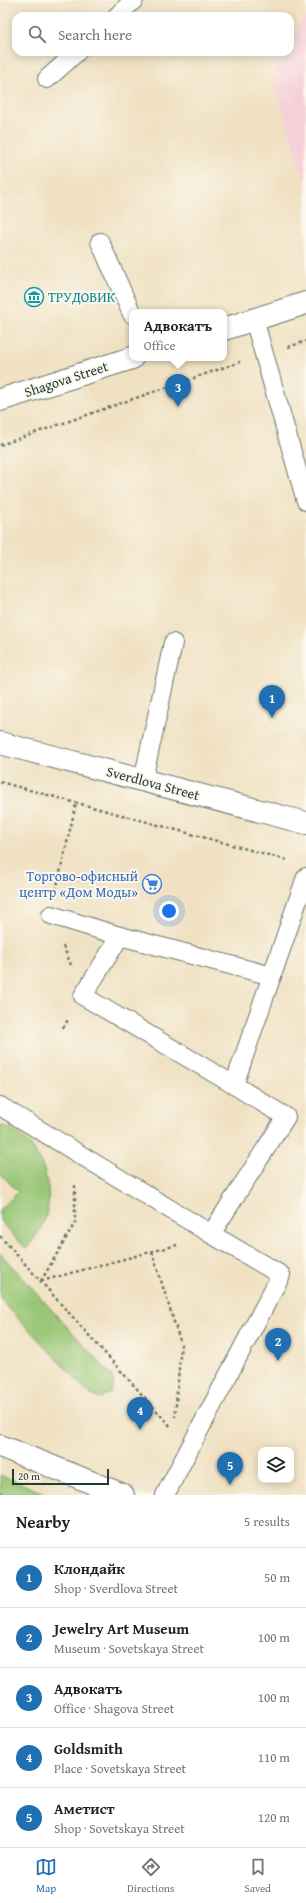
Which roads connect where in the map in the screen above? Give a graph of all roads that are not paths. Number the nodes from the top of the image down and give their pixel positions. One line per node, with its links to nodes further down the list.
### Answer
1 (134, 0): 2 (lane)
2 (121, 12)
3 (72, 56): 4 (lane)
4 (47, 79)
5 (100, 242): 7 (lane)
6 (306, 302): 8 (street)
7 (130, 309)
8 (254, 319): 9 (street); 12 (lane)
9 (227, 328)
10 (129, 359): 11 (street, Shagova Street)
11 (0, 400)
12 (306, 501)
13 (172, 643): 15 (lane)
14 (0, 743): 15 (street, Sverdlova Street)
15 (143, 780): 16 (street, Sverdlova Street)
16 (306, 823)
17 (306, 877): 20 (lane)
18 (51, 915): 19 (lane)
19 (120, 936): 20 (lane); 21 (lane)
20 (272, 976): 21 (lane)
21 (234, 1084): 23 (lane)
22 (0, 1106): 23 (lane)
23 (211, 1234): 26 (lane)
24 (0, 1446): 25 (street)
25 (123, 1495)
26 (165, 1495)

